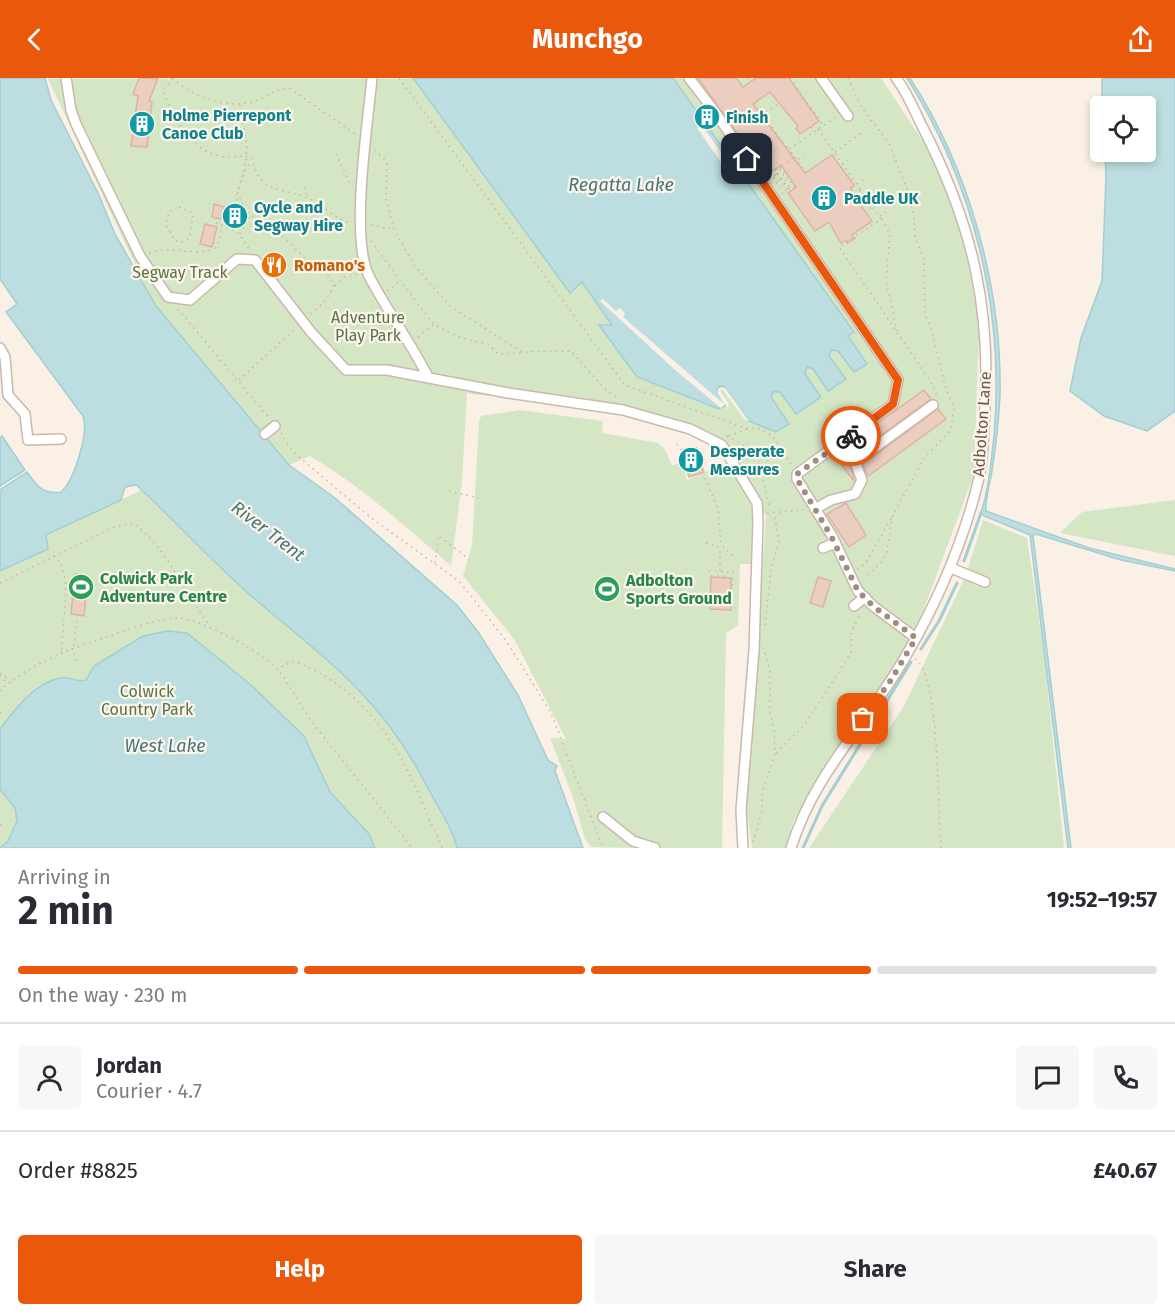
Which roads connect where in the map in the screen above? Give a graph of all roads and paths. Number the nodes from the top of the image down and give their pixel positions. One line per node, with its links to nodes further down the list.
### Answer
1 (66, 78): 72 (street)
2 (173, 78): 14 (path); 31 (path)
3 (372, 78): 27 (street)
4 (399, 78): 93 (path)
5 (689, 78): 98 (street)
6 (747, 78): 7 (path)
7 (751, 78)
8 (790, 78): 21 (path)
9 (821, 78): 18 (street)
10 (848, 78): 104 (path)
11 (896, 78): 113 (street, Adbolton Lane)
12 (719, 100): 13 (path, bridge)
13 (715, 103)
14 (239, 104): 27 (path); 31 (path)
15 (754, 104): 20 (path)
16 (778, 104): 20 (path)
17 (723, 107): 19 (path, bridge)
18 (847, 113): 21 (path)
19 (711, 114)
20 (762, 116): 28 (path)
21 (824, 126): 23 (path)
22 (811, 127): 25 (path)
23 (818, 129): 25 (path); 29 (path)
24 (738, 130): 39 (path, bridge)
25 (815, 132): 28 (path)
26 (861, 133): 29 (path)
27 (364, 140): 53 (street); 66 (path)
28 (789, 149): 32 (path)
29 (834, 153): 37 (path)
30 (336, 154): 53 (path)
31 (247, 155): 36 (path); 58 (path)
32 (795, 156): 34 (path); 38 (path)
33 (804, 156): 34 (path)
34 (797, 159): 41 (path)
35 (849, 160): 37 (path)
36 (254, 164): 50 (path); 58 (path)
37 (842, 164): 43 (path)
38 (781, 167): 39 (path); 39 (path); 40 (path); 46 (path)
39 (777, 171): 44 (path)
40 (770, 173)
41 (807, 173)
42 (864, 179): 43 (path)
43 (856, 184): 47 (path)
44 (775, 185)
45 (304, 188): 50 (path)
46 (795, 188)
47 (861, 190): 48 (path); 49 (path)
48 (854, 194)
49 (865, 197): 52 (path); 54 (path)
50 (308, 198): 60 (path)
51 (876, 198): 54 (path)
52 (858, 201)
53 (361, 202): 65 (street)
54 (869, 202): 55 (path)
55 (872, 206): 56 (path); 61 (path)
56 (865, 212)
57 (886, 212): 61 (path)
58 (250, 216): 69 (path); 78 (path)
59 (216, 218): 63 (path)
60 (340, 218): 65 (path); 67 (path)
61 (880, 218): 83 (path); 83 (path)
62 (242, 224): 64 (path)
63 (222, 225): 64 (path); 71 (path)
64 (227, 225): 69 (path)
65 (361, 225): 66 (path); 76 (street); 77 (path)
66 (394, 229): 86 (path)
67 (342, 230)
68 (169, 234): 68 (path)
69 (240, 234): 73 (path)
70 (215, 242): 71 (path)
71 (215, 248): 72 (path)
72 (140, 256): 73 (street)
73 (255, 260): 81 (street)
74 (354, 260): 75 (path)
75 (344, 277): 76 (path); 78 (path)
76 (369, 277): 79 (street)
77 (401, 280): 79 (path); 82 (path)
78 (334, 286): 81 (path)
79 (381, 295): 84 (street)
80 (179, 310): 88 (path)
81 (304, 321): 87 (street); 88 (path)
82 (433, 324): 84 (path); 86 (path)
83 (899, 337): 91 (path)
84 (411, 345): 87 (street)
85 (0, 348): 95 (street)
86 (522, 352): 90 (path)
87 (432, 378): 89 (street); 146 (street)
88 (239, 380): 92 (path)
89 (431, 389)
90 (624, 402)
91 (933, 405): 102 (street)
92 (275, 426): 94 (street); 112 (path)
93 (748, 429): 98 (path); 103 (path)
94 (265, 434)
95 (61, 439)
96 (677, 444): 97 (path)
97 (701, 466)
98 (797, 474): 102 (street)
99 (705, 478): 107 (path)
100 (449, 491): 101 (path)
101 (479, 498)
102 (815, 509): 103 (path); 106 (street)
103 (774, 512): 128 (path)
104 (892, 517): 118 (path); 121 (path)
105 (706, 543): 107 (path)
106 (834, 543): 108 (street); 118 (street)
107 (721, 546): 110 (path); 115 (path)
108 (823, 548)
109 (53, 556): 120 (path); 127 (path); 132 (path)
110 (736, 558)
111 (469, 559): 112 (path)
112 (434, 564): 149 (path)
113 (951, 568): 119 (street); 129 (street, Adbolton Lane)
114 (709, 571): 115 (path)
115 (720, 571): 116 (path); 122 (path)
116 (720, 576): 117 (path); 124 (path)
117 (725, 576)
118 (849, 576): 121 (street)
119 (985, 582)
120 (0, 583)
121 (858, 589): 123 (street)
122 (733, 594)
123 (866, 599): 125 (street); 129 (street); 142 (path)
124 (710, 606)
125 (854, 606)
126 (76, 620): 131 (path)
127 (211, 626): 131 (path); 135 (path)
128 (764, 633)
129 (916, 638): 151 (street, Adbolton Lane)
130 (763, 641): 142 (path)
131 (73, 647): 132 (path); 134 (path)
132 (62, 651): 137 (path)
133 (912, 658): 152 (path)
134 (77, 663)
135 (276, 669): 147 (path); 148 (path)
136 (0, 674): 137 (path); 138 (path)
137 (10, 681): 138 (path)
138 (7, 684): 139 (path)
139 (0, 691)
140 (0, 712): 141 (path)
141 (4, 716)
142 (775, 754): 146 (path)
143 (603, 817): 150 (street)
144 (6, 824): 145 (path)
145 (0, 825)
146 (747, 847)
147 (412, 848)
148 (442, 848)
149 (603, 848)
150 (655, 848)
151 (791, 848)
152 (941, 848)

